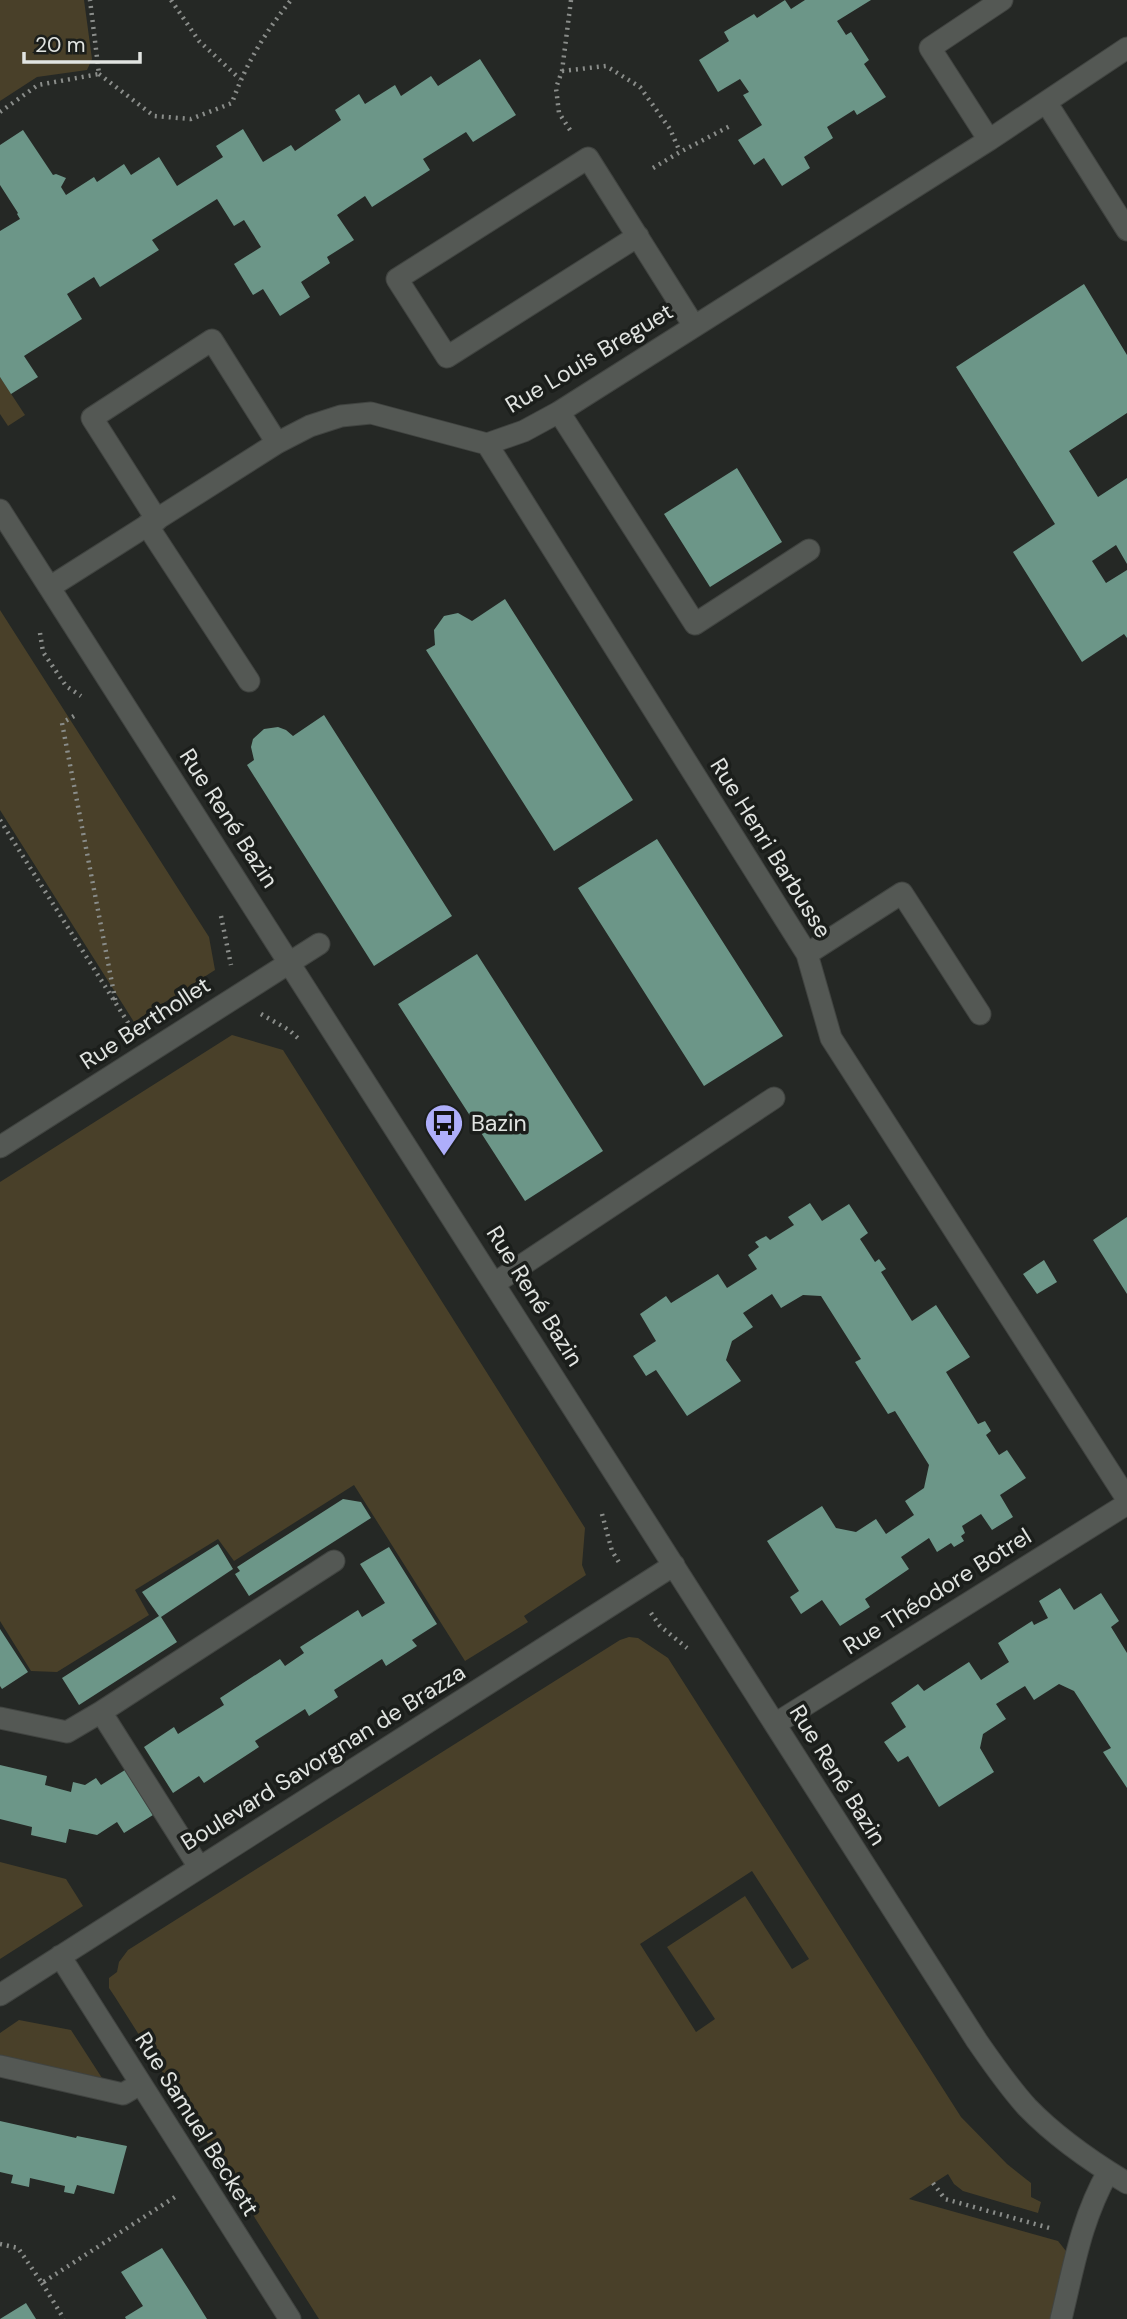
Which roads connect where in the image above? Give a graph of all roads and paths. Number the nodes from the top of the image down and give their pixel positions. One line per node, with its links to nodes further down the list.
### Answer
1 (90, 0): 8 (path)
2 (171, 0): 9 (path)
3 (291, 0): 9 (path)
4 (571, 0): 7 (path)
5 (1002, 0): 13 (street)
6 (1127, 48): 10 (street, Rue Louis Breguet)
7 (562, 71): 14 (path); 15 (path)
8 (99, 74): 9 (path); 11 (path)
9 (240, 79)
10 (1045, 102): 13 (street, Rue Louis Breguet); 17 (street)
11 (0, 112)
12 (732, 125): 14 (path)
13 (989, 140): 19 (street, Rue Louis Breguet)
14 (680, 152): 16 (path)
15 (588, 158): 18 (street); 18 (street)
16 (653, 169)
17 (1127, 230)
18 (638, 236): 19 (street)
19 (694, 326): 20 (street, Rue Louis Breguet)
20 (559, 412): 22 (street, Rue Louis Breguet); 25 (street)
21 (277, 443): 22 (street); 24 (street); 24 (street)
22 (487, 444): 34 (street, Rue Henri Barbusse)
23 (0, 510): 26 (street, Rue René Bazin)
24 (152, 522): 26 (street); 28 (street)
25 (809, 550)
26 (50, 587): 35 (street, Rue René Bazin)
27 (34, 624): 29 (path)
28 (250, 681)
29 (88, 707)
30 (74, 716): 37 (path)
31 (0, 820): 37 (path)
32 (221, 914): 36 (path)
33 (319, 944): 35 (street, Rue Berthollet)
34 (807, 954): 38 (street); 45 (street, Rue Henri Barbusse)
35 (290, 962): 41 (street, Rue Berthollet); 44 (street, Rue René Bazin)
36 (232, 968)
37 (116, 1004): 41 (path)
38 (980, 1014)
39 (263, 1017): 40 (path)
40 (306, 1050)
41 (147, 1053): 43 (street, Rue Berthollet)
42 (775, 1098): 44 (street)
43 (0, 1147)
44 (495, 1283): 49 (street, Rue René Bazin)
45 (1124, 1490): 52 (street, Rue Théodore Botrel)
46 (596, 1505): 48 (path)
47 (334, 1561): 50 (street)
48 (620, 1563)
49 (674, 1564): 52 (street, Rue René Bazin); 53 (street, Boulevard Savorgnan de Brazza)
50 (101, 1712): 51 (street); 53 (street)
51 (0, 1718)
52 (775, 1724): 58 (street, Rue René Bazin)
53 (199, 1867): 54 (street, Boulevard Savorgnan de Brazza)
54 (60, 1956): 55 (street, Boulevard Savorgnan de Brazza); 57 (street, Rue Samuel Beckett)
55 (0, 1995)
56 (0, 2066): 57 (street)
57 (140, 2084): 66 (street, Rue Samuel Beckett)
58 (1108, 2172): 60 (street, Rue René Bazin); 62 (street)
59 (933, 2183): 62 (path)
60 (1127, 2183)
61 (183, 2192): 64 (path)
62 (1081, 2237): 67 (street)
63 (0, 2244): 64 (path)
64 (41, 2283): 65 (path)
65 (64, 2319)
66 (290, 2319)
67 (1061, 2319)

